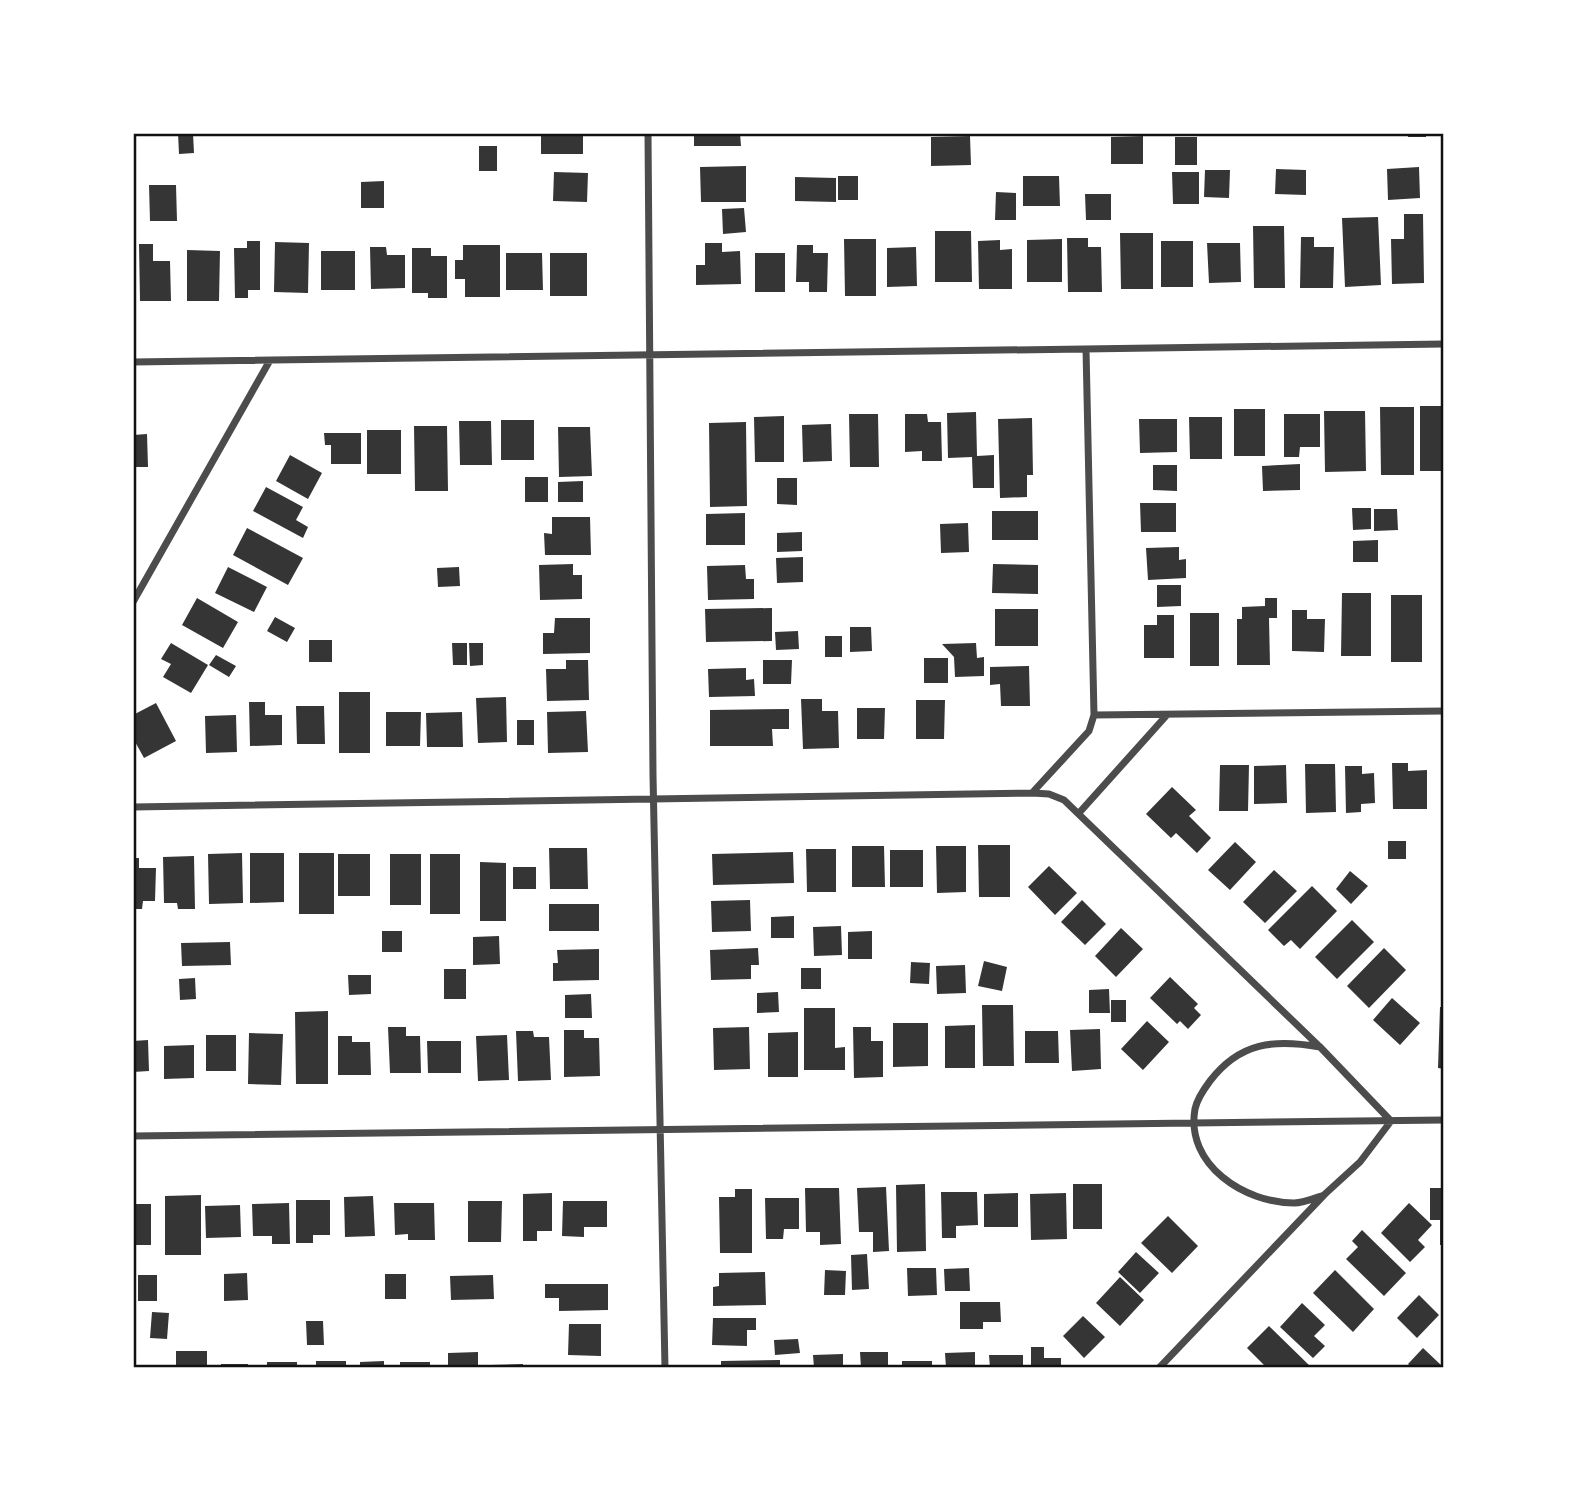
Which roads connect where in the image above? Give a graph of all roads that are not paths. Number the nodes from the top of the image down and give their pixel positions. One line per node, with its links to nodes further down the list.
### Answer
1 (648, 133): 4 (street)
2 (1444, 344): 3 (street)
3 (1086, 349): 4 (street); 9 (street)
4 (651, 356): 6 (street); 12 (street)
5 (133, 362): 6 (street)
6 (269, 362): 7 (street)
7 (133, 601)
8 (1444, 710): 10 (street)
9 (1094, 715): 10 (street); 11 (street)
10 (1166, 716): 14 (street)
11 (1032, 793): 12 (street); 14 (street)
12 (653, 799): 13 (street); 19 (street)
13 (133, 807)
14 (1079, 813): 15 (street)
15 (1321, 1048): 17 (street); 18 (street)
16 (1444, 1119): 17 (street)
17 (1391, 1121): 18 (street); 21 (street)
18 (1195, 1122): 19 (street); 21 (street)
19 (662, 1129): 20 (street); 22 (street)
20 (133, 1136)
21 (1325, 1195): 23 (street)
22 (665, 1368)
23 (1158, 1368)

